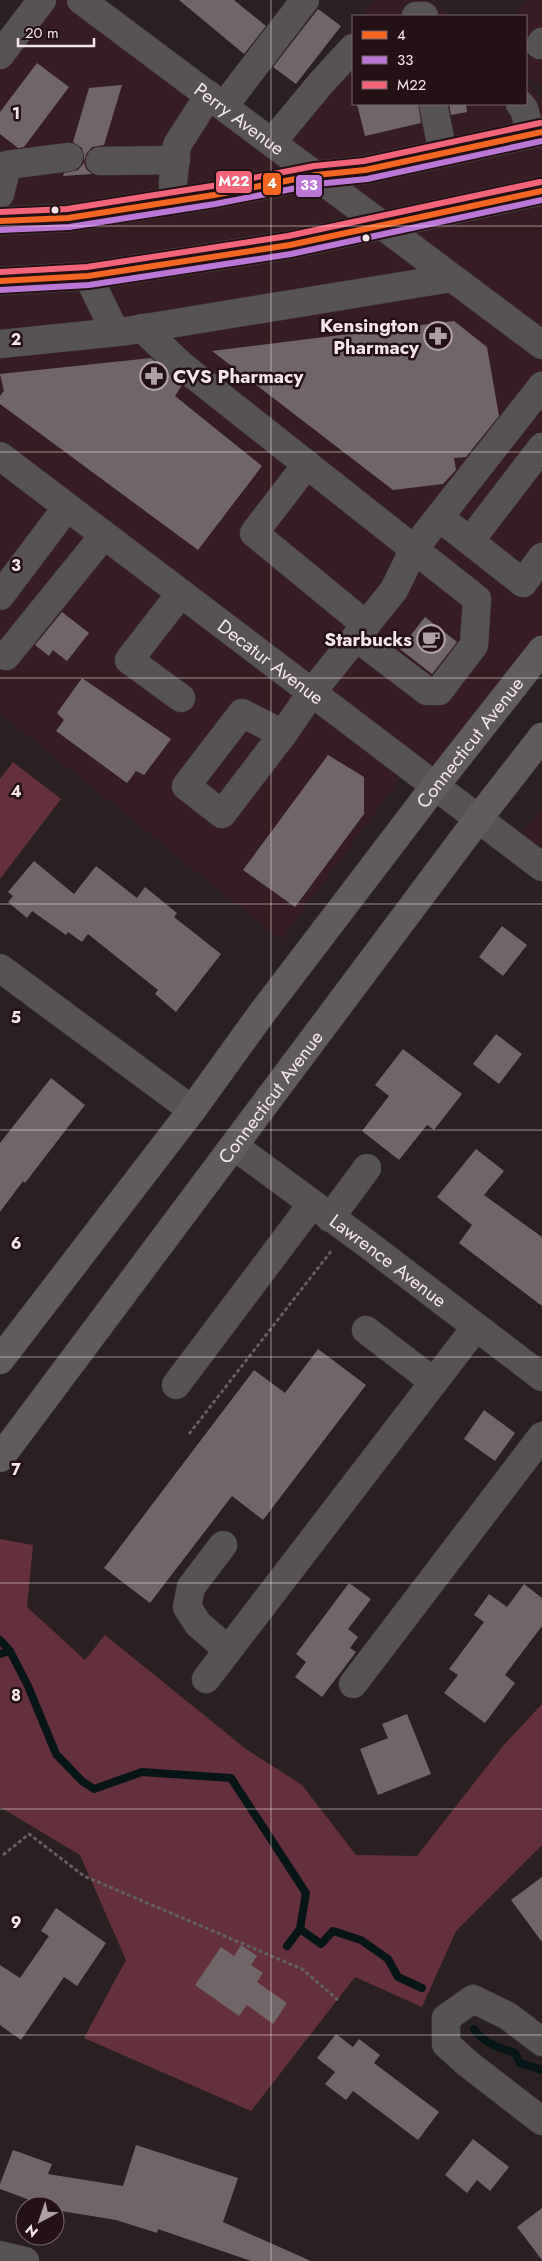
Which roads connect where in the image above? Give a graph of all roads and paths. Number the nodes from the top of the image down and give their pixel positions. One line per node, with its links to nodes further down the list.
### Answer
1 (42, 0): 5 (street)
2 (81, 0): 6 (street, Perry Avenue)
3 (305, 0): 6 (street)
4 (352, 49): 10 (street)
5 (0, 55)
6 (217, 101): 10 (street, Perry Avenue); 13 (street)
7 (433, 105): 11 (street)
8 (521, 105): 9 (street)
9 (537, 133): 11 (main road)
10 (272, 142): 15 (street, Perry Avenue)
11 (443, 153): 15 (main road)
12 (69, 157): 17 (street)
13 (176, 160): 14 (street); 18 (street)
14 (100, 161)
15 (316, 175): 18 (main road); 20 (street, Perry Avenue)
16 (542, 191): 20 (main road)
17 (0, 194)
18 (174, 201): 19 (main road)
19 (0, 221)
20 (383, 227): 21 (main road); 22 (street, Perry Avenue)
21 (88, 276): 23 (main road); 25 (street)
22 (451, 278): 24 (street); 27 (street, Perry Avenue)
23 (0, 280)
24 (142, 328): 25 (street); 31 (street)
25 (115, 332): 26 (street)
26 (0, 344)
27 (542, 345)
28 (542, 386): 33 (street)
29 (542, 447): 35 (street)
30 (0, 456): 32 (street, Decatur Avenue)
31 (307, 464): 36 (street); 40 (street)
32 (67, 506): 34 (street, Decatur Avenue); 39 (street)
33 (439, 517): 35 (street); 36 (street)
34 (104, 534): 38 (street, Decatur Avenue); 42 (street)
35 (470, 542): 37 (street)
36 (414, 549): 40 (street); 40 (street)
37 (542, 558)
38 (181, 593): 43 (street, Decatur Avenue); 44 (street)
39 (0, 596)
40 (361, 631): 43 (street)
41 (542, 650): 47 (main road, Connecticut Avenue)
42 (6, 656)
43 (312, 692): 45 (street); 47 (street, Decatur Avenue)
44 (180, 698)
45 (283, 734)
46 (542, 737): 48 (main road, Connecticut Avenue)
47 (435, 786): 48 (street, Decatur Avenue); 51 (main road, Connecticut Avenue)
48 (478, 819): 49 (street, Decatur Avenue); 52 (main road, Connecticut Avenue)
49 (542, 867)
50 (0, 968): 51 (street)
51 (192, 1110): 58 (main road, Connecticut Avenue)
52 (234, 1146): 54 (street, Lawrence Avenue); 64 (main road, Connecticut Avenue)
53 (367, 1168): 54 (street)
54 (321, 1211): 56 (street, Lawrence Avenue); 61 (street)
55 (332, 1250): 62 (path)
56 (476, 1327): 59 (street, Lawrence Avenue); 60 (street)
57 (366, 1330): 60 (street)
58 (0, 1360)
59 (542, 1377)
60 (434, 1382): 66 (street)
61 (176, 1385)
62 (189, 1434)
63 (542, 1436): 68 (street)
64 (0, 1458)
65 (223, 1545): 66 (street)
66 (228, 1650): 67 (street)
67 (206, 1679)
68 (353, 1684)
69 (3, 1855): 70 (path)
70 (338, 2000)
71 (542, 2042): 72 (street)
72 (542, 2121)
73 (0, 2255): 74 (street)
74 (25, 2261)

